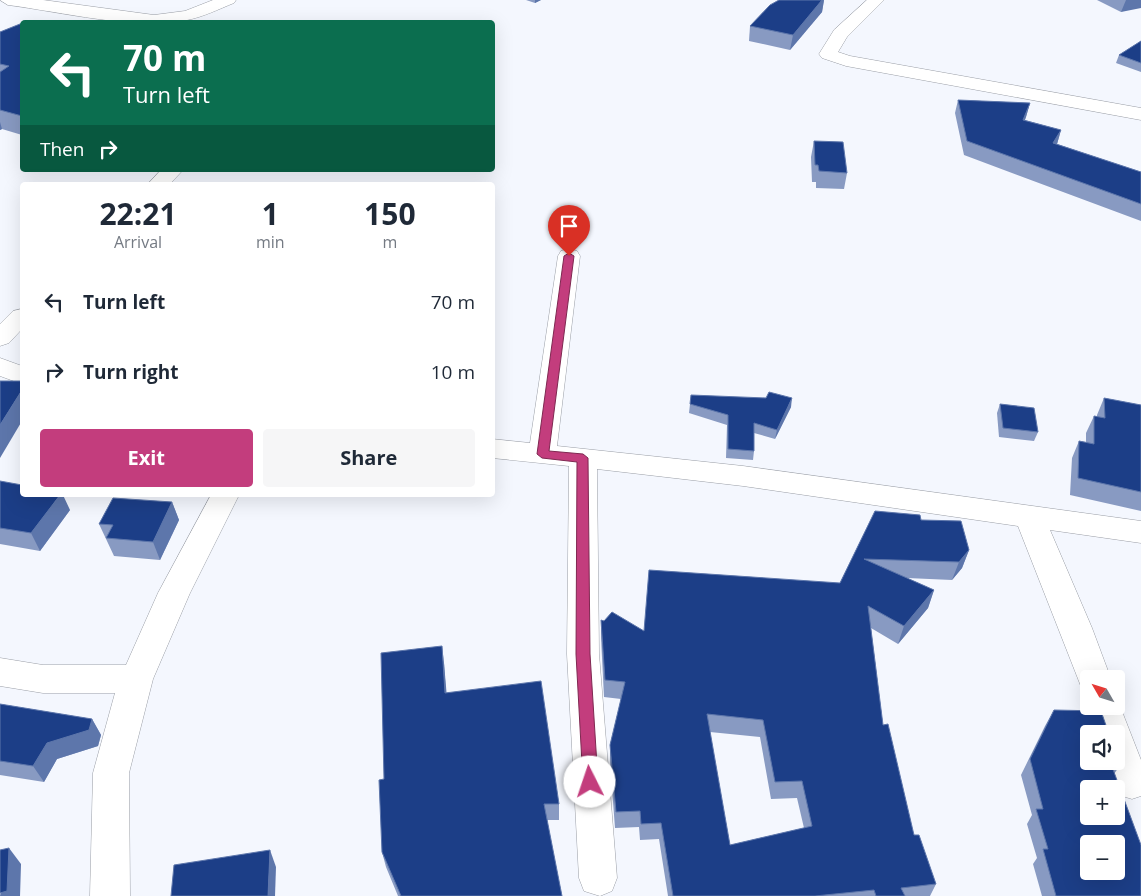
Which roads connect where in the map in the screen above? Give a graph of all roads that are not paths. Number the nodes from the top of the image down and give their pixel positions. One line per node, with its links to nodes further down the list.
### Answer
1 (8, 0): 2 (street)
2 (228, 0)
3 (876, 0): 4 (street)
4 (1141, 114)
5 (171, 172): 6 (street)
6 (160, 182)
7 (569, 256): 13 (street)
8 (20, 318): 9 (street)
9 (0, 338)
10 (0, 366): 11 (street)
11 (20, 375)
12 (495, 448): 13 (street)
13 (542, 454): 14 (street)
14 (583, 458): 16 (street); 23 (street)
15 (223, 497): 20 (street)
16 (1029, 516): 17 (street); 18 (street)
17 (1141, 532)
18 (1091, 670)
19 (0, 672): 20 (street)
20 (136, 679): 24 (street)
21 (1125, 765): 22 (street)
22 (1132, 783)
23 (598, 878)
24 (110, 896)

